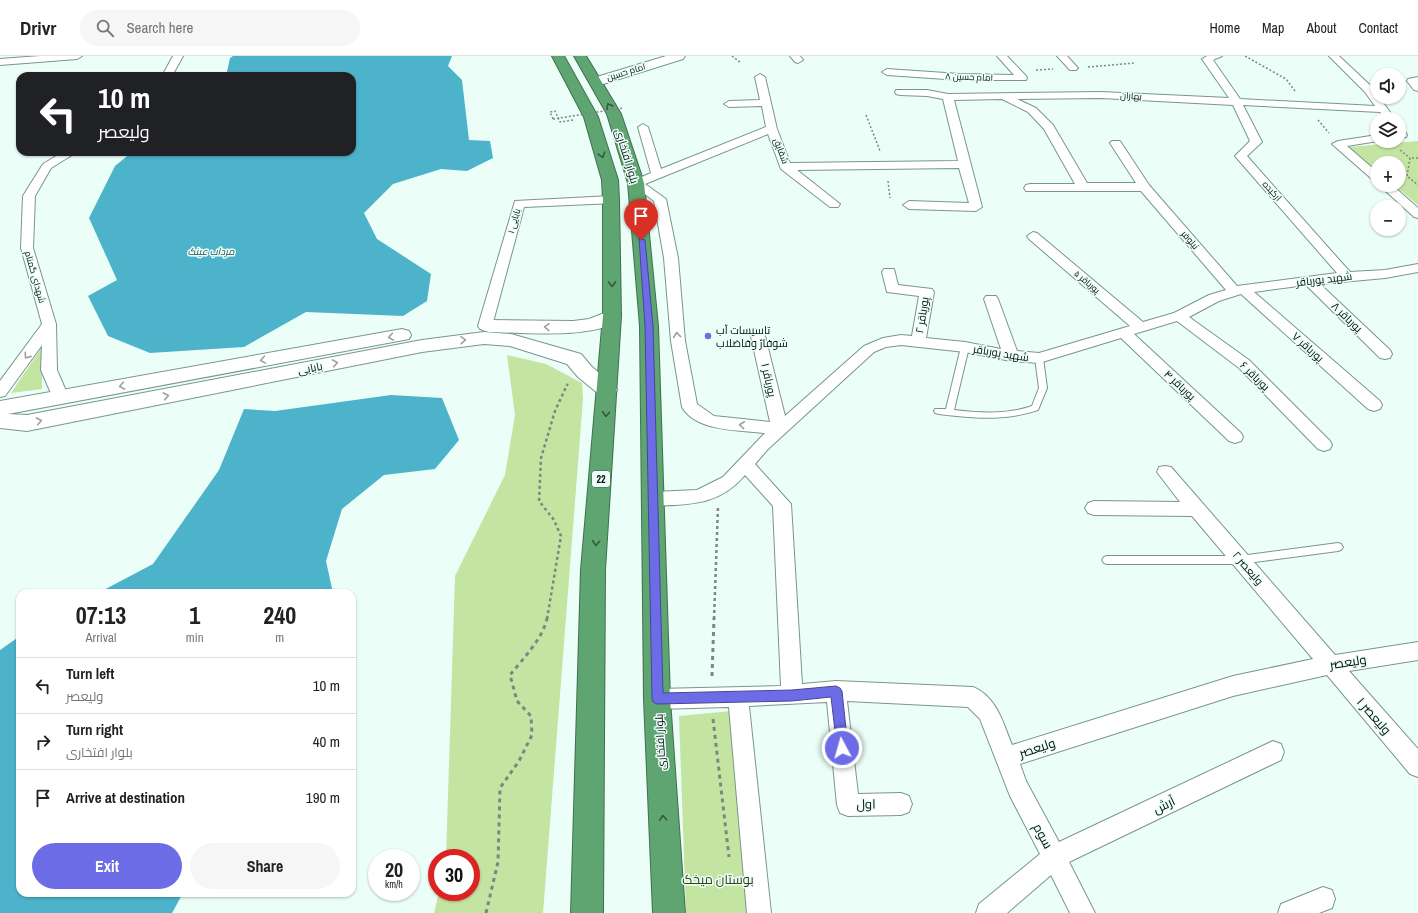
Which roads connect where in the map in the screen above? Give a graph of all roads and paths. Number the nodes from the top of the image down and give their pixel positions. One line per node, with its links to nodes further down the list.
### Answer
1 (77, 56): 12 (street)
2 (178, 56): 15 (street)
3 (558, 56): 50 (highway, 22, one-way to 50)
4 (580, 56): 20 (highway, بلوار افتخاری)
5 (679, 56): 11 (main road, امام حسین)
6 (732, 56): 13 (path)
7 (1002, 56): 18 (street, امام حسین ۸)
8 (1062, 56): 14 (street)
9 (1217, 56): 26 (street)
10 (1334, 56): 30 (street)
11 (664, 58): 20 (main road, امام حسین)
12 (0, 62)
13 (741, 63)
14 (1073, 68)
15 (169, 72)
16 (887, 72): 18 (street, امام حسین ۸)
17 (760, 77): 27 (street)
18 (960, 78): 23 (street)
19 (1418, 80): 21 (street)
20 (595, 82): 44 (highway, بلوار افتخاری, one-way to 20)
21 (1418, 88)
22 (900, 92): 25 (street, بهاران)
23 (969, 96): 24 (street, بهاران); 25 (street, بهاران)
24 (1002, 96): 26 (street, بهاران); 46 (street)
25 (948, 97): 39 (street)
26 (1236, 101): 30 (street, بهاران); 57 (street, ارکیده)
27 (766, 102): 28 (street); 34 (street)
28 (728, 104)
29 (623, 108): 32 (path, bridge)
30 (1382, 109): 31 (street)
31 (1384, 112)
32 (560, 122)
33 (643, 127): 42 (street)
34 (772, 129): 40 (street, شقایق); 42 (street, شقایق)
35 (1370, 139): 41 (street)
36 (1116, 143): 47 (street, نیلوفر)
37 (64, 156): 63 (street, شهدای گمنام)
38 (1418, 158): 43 (path)
39 (964, 164): 40 (street, شقایق); 52 (street)
40 (785, 167): 51 (street)
41 (1370, 172)
42 (657, 174): 44 (street, شقایق)
43 (1407, 176): 45 (path)
44 (636, 183): 83 (street, one-way to 44); 88 (highway, بلوار افتخاری)
45 (1418, 185)
46 (1083, 187): 47 (street); 48 (street)
47 (1144, 187): 59 (street, نیلوفر)
48 (1030, 188)
49 (1393, 192): 53 (street)
50 (611, 200): 61 (highway, 22, one-way to 61); 64 (street, بابایی ۱)
51 (834, 204)
52 (909, 205)
53 (1418, 214)
54 (1033, 236): 66 (street, پورباقر ۵)
55 (1418, 268): 57 (street, شهید پورباقر)
56 (889, 272): 69 (street, پورباقر ۲)
57 (1347, 276): 58 (street, شهید پورباقر)
58 (1309, 281): 59 (street, شهید پورباقر); 71 (street, پورباقر ۸)
59 (1239, 291): 62 (street, شهید پورباقر); 78 (street, پورباقر ۷)
60 (991, 299): 72 (street)
61 (612, 316): 65 (main road, بابایی); 75 (highway, 22)
62 (1179, 316): 66 (street, شهید پورباقر); 85 (street, پورباقر ۶)
63 (49, 324): 76 (street, one-way to 76); 77 (street, شهدای گمنام)
64 (485, 326): 65 (main road, بابایی, one-way to 64); 77 (main road, بابایی, one-way to 77)
65 (573, 328): 74 (main road)
66 (1141, 328): 68 (street, شهید پورباقر)
67 (757, 332): 83 (street, پورباقر ۱)
68 (1124, 333): 73 (street, شهید پورباقر); 84 (street, پورباقر ۴)
69 (918, 342): 70 (street, شهید پورباقر); 83 (street, شهید پورباقر)
70 (965, 347): 72 (street, شهید پورباقر); 81 (lane)
71 (1385, 354)
72 (1011, 356): 73 (street, شهید پورباقر)
73 (1039, 358): 81 (lane)
74 (569, 359): 75 (main road, بابایی); 82 (main road, بابایی, one-way to 74); 107 (path)
75 (607, 390): 108 (highway, 22, one-way to 108)
76 (0, 392)
77 (61, 398): 79 (main road, بابایی)
78 (1374, 405)
79 (0, 408)
80 (938, 411): 81 (lane)
81 (949, 412)
82 (0, 422)
83 (780, 429): 86 (street, شهید پورباقر)
84 (1235, 437)
85 (1324, 445)
86 (745, 464): 88 (street, شهید پورباقر); 97 (street)
87 (1165, 472): 90 (street, ولیعصر ۲)
88 (653, 499): 99 (highway, بلوار افتخاری)
89 (1094, 508): 90 (street)
90 (1196, 509): 93 (street, ولیعصر ۲)
91 (1338, 547): 93 (lane)
92 (1107, 560): 93 (lane)
93 (1240, 560): 95 (street, ولیعصر ۲)
94 (1418, 651): 95 (street, ولیعصر)
95 (1330, 665): 101 (street, ولیعصر); 102 (street, ولیعصر ۱)
96 (836, 691): 97 (street, ولیعصر); 101 (street, ولیعصر); 103 (street, اول)
97 (792, 695): 98 (street, ولیعصر)
98 (738, 696): 99 (street, ولیعصر); 111 (street)
99 (657, 699): 104 (highway, بلوار افتخاری, one-way to 99)
100 (1273, 752): 105 (street, آرش)
101 (1006, 758): 105 (street, سوم)
102 (1418, 766)
103 (901, 804)
104 (665, 851): 109 (highway); 110 (highway, بلوار افتخاری)
105 (1054, 857): 112 (street, آرش); 113 (street, سوم)
106 (1323, 899): 114 (street)
107 (486, 913)
108 (587, 913)
109 (656, 913)
110 (669, 913)
111 (759, 913)
112 (988, 913)
113 (1083, 913)
114 (1290, 913)

